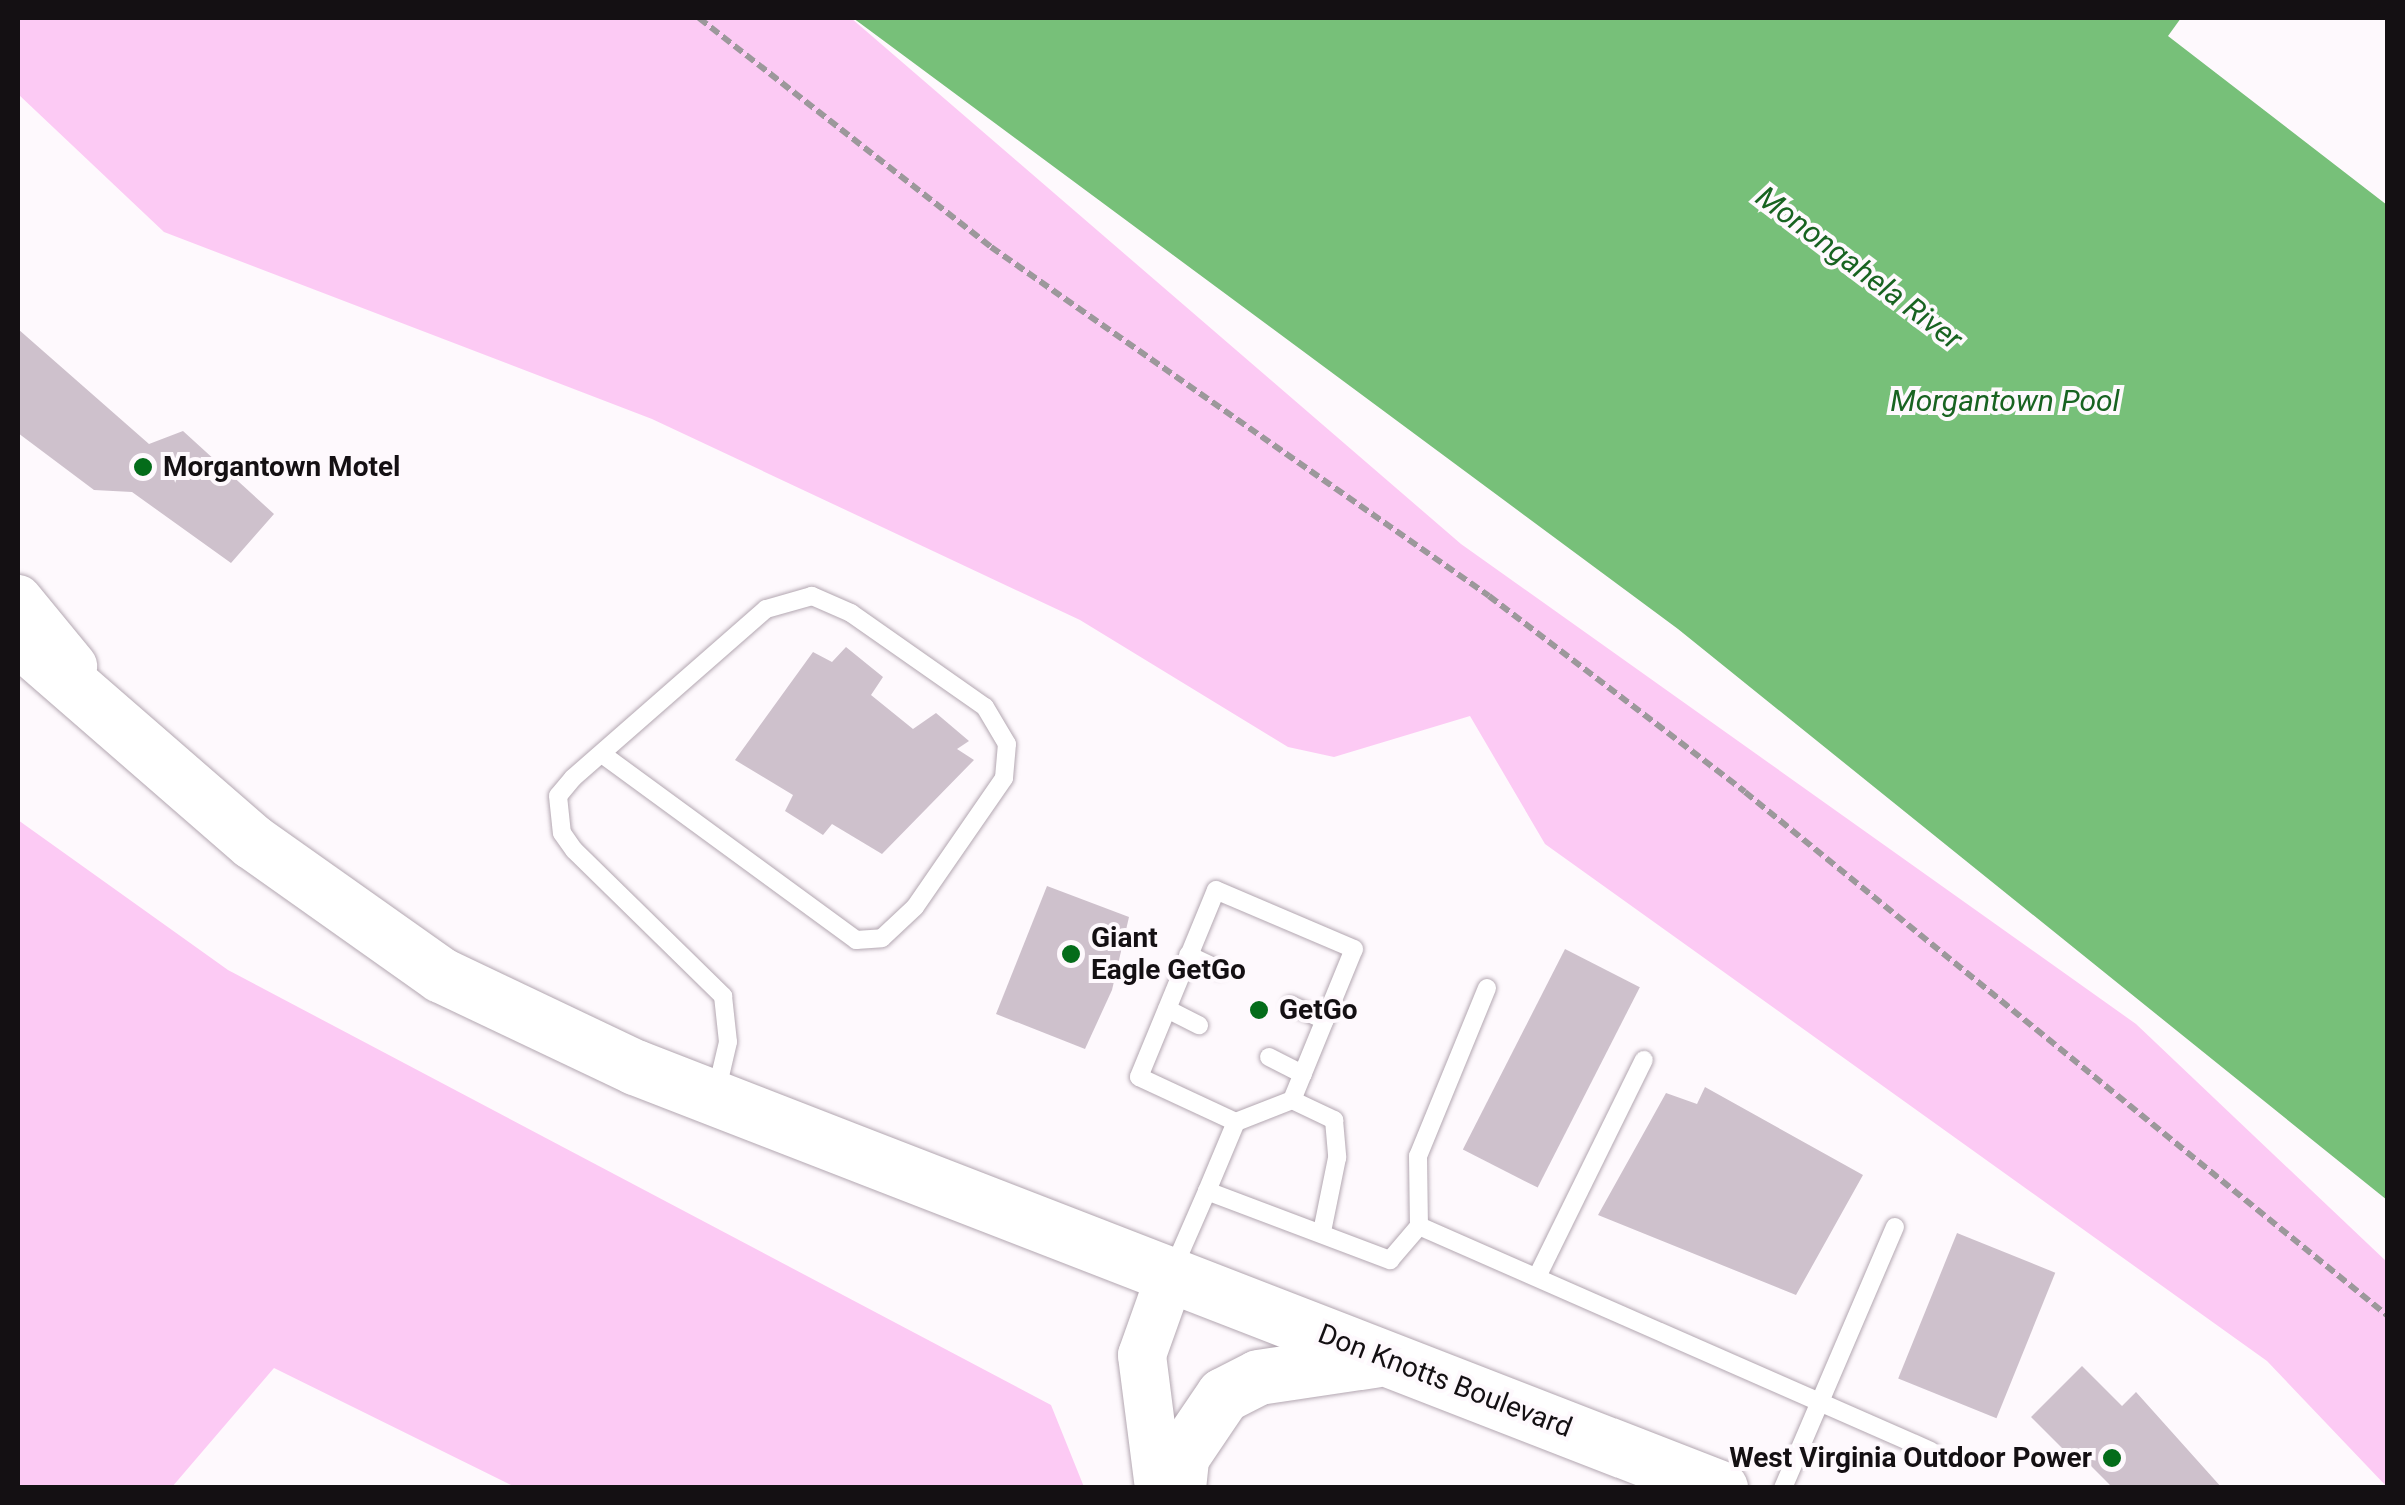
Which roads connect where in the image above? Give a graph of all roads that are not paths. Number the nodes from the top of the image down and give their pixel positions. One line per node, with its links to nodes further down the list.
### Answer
1 (18, 599): 3 (main road)
2 (18, 638): 3 (main road, Don Knotts Boulevard)
3 (120, 722): 15 (main road, Don Knotts Boulevard)
4 (602, 754): 4 (lane); 15 (lane)
5 (1188, 956): 6 (lane); 9 (lane); 10 (lane)
6 (1220, 970)
7 (1487, 988): 19 (lane)
8 (1292, 1005): 10 (lane)
9 (1166, 1009): 11 (lane); 17 (lane)
10 (1325, 1020): 14 (lane)
11 (1199, 1025)
12 (1269, 1057): 14 (lane)
13 (1644, 1060): 22 (lane)
14 (1303, 1074): 16 (lane)
15 (715, 1098): 23 (main road, Don Knotts Boulevard)
16 (1292, 1100): 17 (lane); 21 (lane)
17 (1236, 1122): 18 (lane)
18 (1207, 1191): 21 (lane); 23 (lane)
19 (1418, 1226): 21 (lane); 22 (lane)
20 (1895, 1227): 25 (lane)
21 (1322, 1232)
22 (1537, 1276): 25 (lane)
23 (1169, 1278): 24 (main road, Don Knotts Boulevard); 27 (main road)
24 (1388, 1359): 28 (main road); 29 (main road, Don Knotts Boulevard)
25 (1816, 1403): 26 (lane); 30 (lane)
26 (1931, 1451)
27 (1158, 1488)
28 (1178, 1488)
29 (1720, 1488)
30 (1783, 1488)

